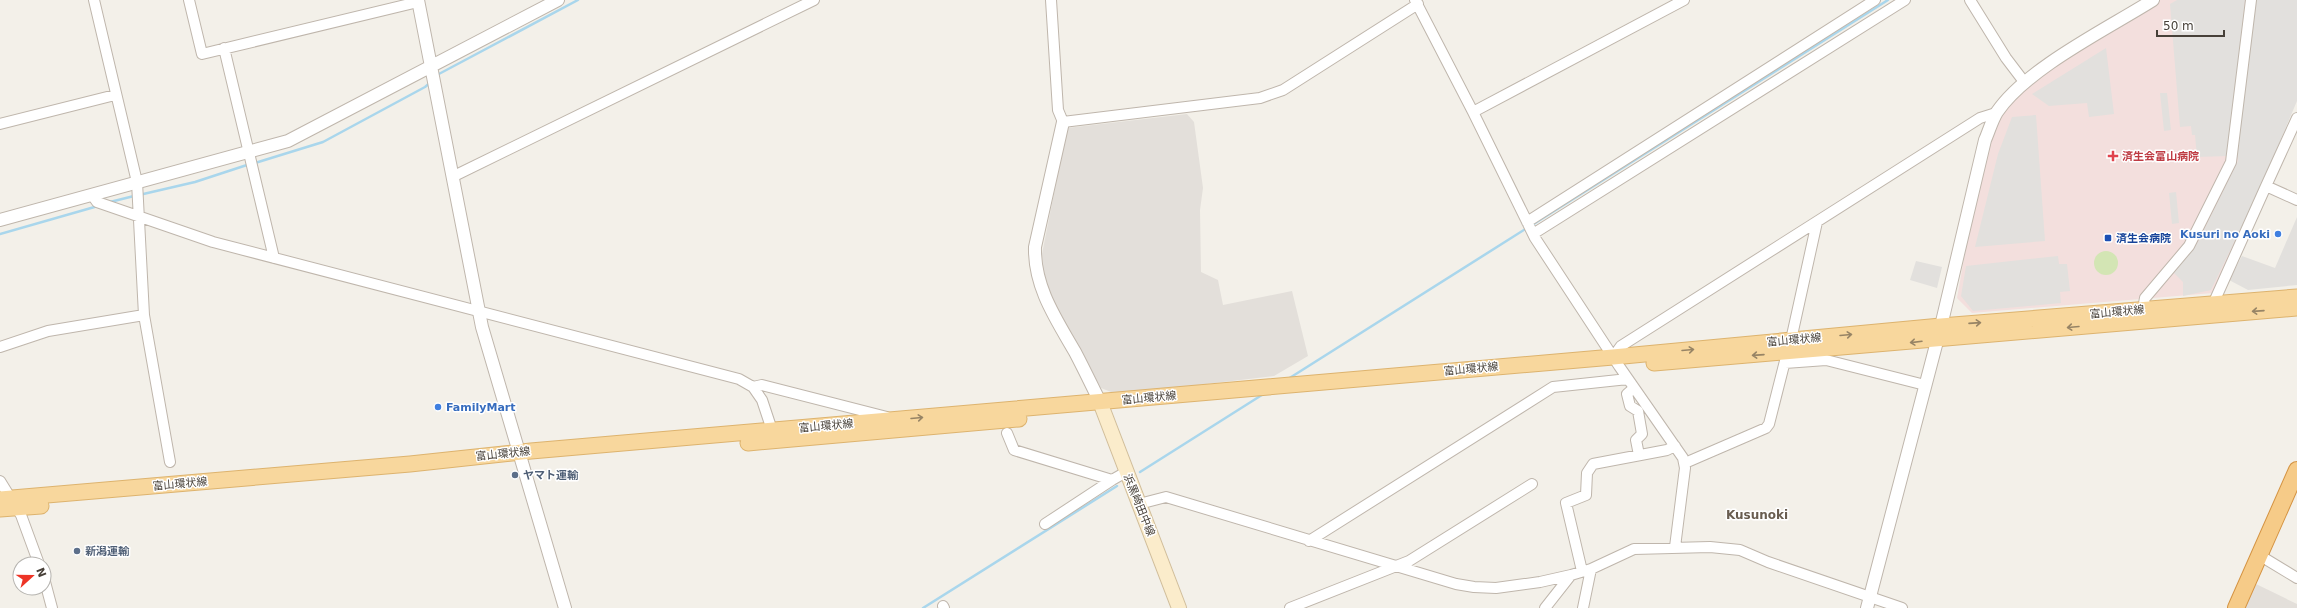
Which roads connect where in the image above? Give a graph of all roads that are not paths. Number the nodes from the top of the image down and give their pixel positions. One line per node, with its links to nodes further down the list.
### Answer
1 (94, 0): 19 (street)
2 (189, 0): 15 (street)
3 (558, 0): 17 (street)
4 (814, 0): 26 (street)
5 (1051, 0): 23 (street)
6 (1684, 0): 20 (street)
7 (1876, 0): 14 (street)
8 (1905, 0): 16 (street)
9 (1970, 0): 18 (street)
10 (2153, 0): 18 (street)
11 (2251, 0): 42 (street)
12 (418, 1): 15 (street); 17 (street)
13 (1416, 2): 20 (street); 23 (street)
14 (1820, 36): 16 (street); 33 (street)
15 (224, 48): 25 (street)
16 (1828, 48): 35 (street)
17 (430, 66): 25 (street); 26 (street)
18 (2025, 83): 21 (street)
19 (115, 95): 24 (street); 27 (street)
20 (1473, 112): 33 (street)
21 (1996, 113): 34 (street); 43 (street)
22 (2297, 118): 28 (street)
23 (1063, 122): 51 (street)
24 (0, 124)
25 (248, 152): 27 (street); 36 (street)
26 (452, 176): 40 (street)
27 (137, 182): 29 (street); 31 (street)
28 (2266, 186): 30 (street); 38 (street)
29 (92, 195): 31 (street); 32 (street)
30 (2297, 200)
31 (139, 215): 36 (street); 41 (street)
32 (0, 220)
33 (1527, 222): 35 (street)
34 (1818, 222): 45 (street); 46 (street)
35 (1533, 234): 46 (street)
36 (274, 258): 40 (street)
37 (2297, 297): 38 (main road, 富山環状線)
38 (2214, 302): 42 (main road, 富山環状線)
39 (2297, 308): 42 (main road, 富山環状線, one-way to 42)
40 (478, 310): 49 (street); 57 (street)
41 (144, 315): 44 (street); 58 (street)
42 (2142, 315): 43 (main road, 富山環状線)
43 (1939, 332): 45 (main road, 富山環状線); 48 (street)
44 (0, 347)
45 (1788, 352): 46 (main road, 富山環状線); 48 (street); 59 (street)
46 (1616, 361): 47 (street); 51 (main road, 富山環状線)
47 (1628, 379): 50 (street); 68 (street)
48 (1925, 385): 77 (street)
49 (754, 387): 52 (street); 53 (street)
50 (1634, 388): 55 (street); 56 (street)
51 (1102, 407): 52 (main road, 富山環状線, one-way to 51); 57 (main road, 富山環状線); 61 (main road, 浜黒崎田中線)
52 (897, 419): 53 (main road, 富山環状線)
53 (772, 430): 57 (main road, 富山環状線)
54 (1007, 433): 62 (street)
55 (1675, 446): 56 (street); 59 (street)
56 (1639, 455): 73 (street)
57 (520, 457): 65 (main road, 富山環状線); 79 (street)
58 (170, 462)
59 (1685, 463): 69 (street)
60 (2297, 470): 70 (highway)
61 (1126, 472): 62 (street); 66 (main road, 浜黒崎田中線)
62 (1112, 480): 67 (street)
63 (0, 481): 65 (street)
64 (1532, 484): 72 (street)
65 (6, 503): 71 (street)
66 (1139, 504): 68 (street); 80 (main road, 浜黒崎田中線)
67 (1045, 524)
68 (1309, 541): 72 (street)
69 (1675, 547): 73 (street); 77 (street)
70 (2259, 555): 75 (street); 85 (highway)
71 (36, 556)
72 (1396, 566): 74 (street); 81 (street)
73 (1587, 570): 74 (street); 83 (street)
74 (1571, 575): 82 (street)
75 (2297, 578)
76 (49, 596): 78 (street)
77 (1868, 602): 84 (street)
78 (52, 608)
79 (565, 608)
80 (1179, 608)
81 (1290, 608)
82 (1545, 608)
83 (1583, 608)
84 (1902, 608)
85 (2236, 608)

